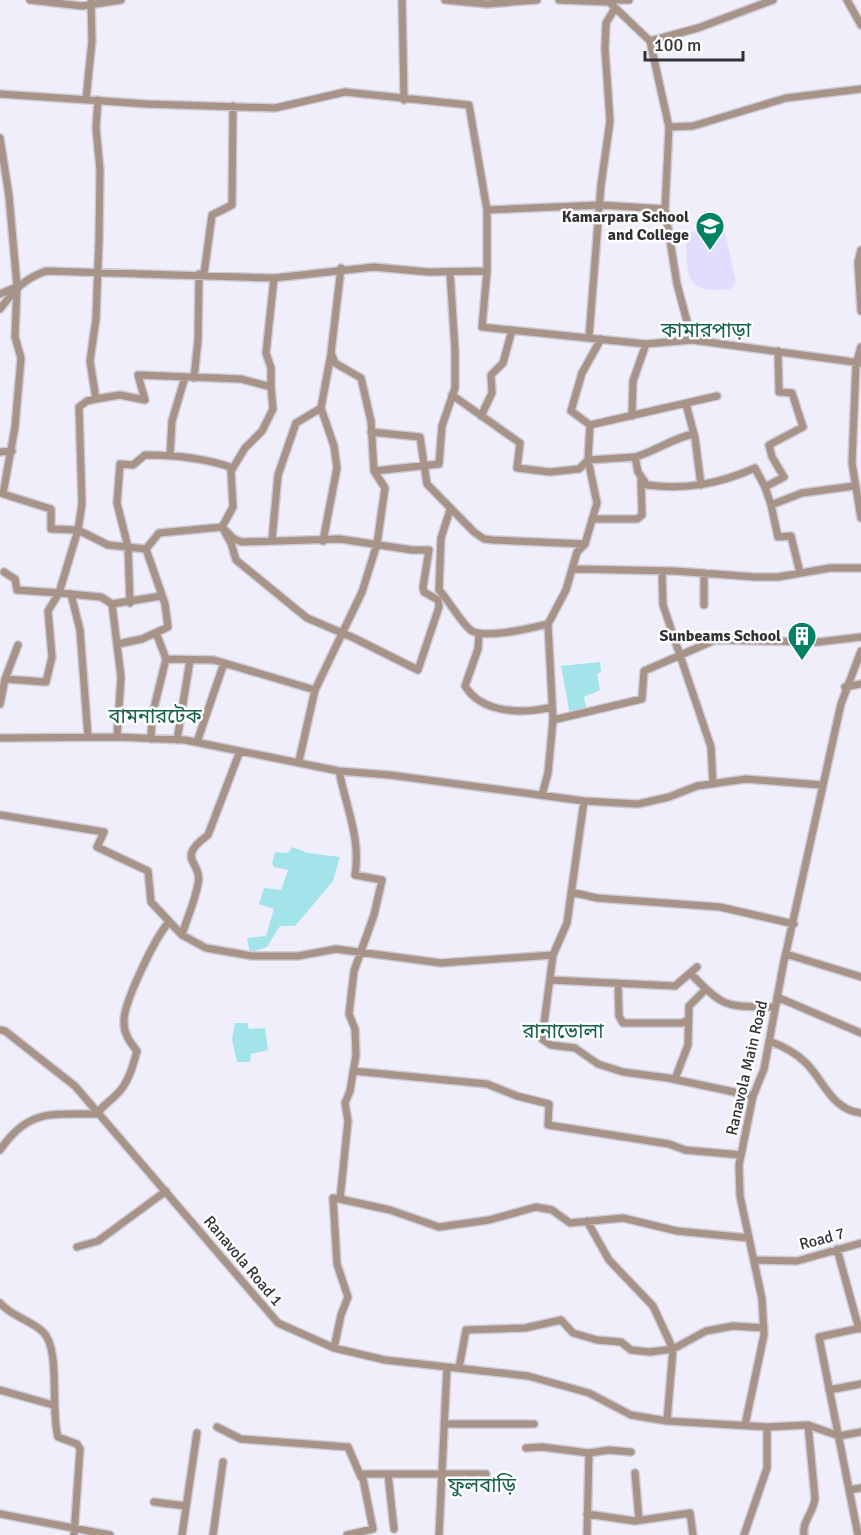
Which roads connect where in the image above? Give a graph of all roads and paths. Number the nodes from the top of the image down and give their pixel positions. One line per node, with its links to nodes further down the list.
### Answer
1 (30, 0): 12 (street)
2 (121, 0): 12 (street)
3 (402, 0): 20 (street)
4 (445, 0): 11 (street)
5 (537, 0): 11 (street)
6 (559, 0): 10 (street)
7 (629, 0): 10 (street)
8 (773, 0): 15 (street)
9 (848, 0): 14 (street)
10 (609, 1): 13 (street)
11 (487, 2)
12 (92, 3): 18 (street)
13 (615, 8): 15 (street); 24 (street)
14 (861, 25)
15 (650, 41): 22 (street)
16 (861, 89): 22 (street)
17 (0, 94): 18 (street)
18 (86, 99): 19 (street)
19 (98, 100): 21 (street); 30 (street)
20 (404, 100): 21 (street); 26 (street)
21 (233, 106): 32 (street)
22 (669, 127): 25 (street)
23 (0, 138): 35 (street)
24 (600, 205): 25 (street); 26 (street); 40 (street)
25 (665, 209): 42 (street)
26 (487, 210): 29 (street)
27 (861, 250): 33 (street)
28 (341, 268): 31 (street); 34 (street); 46 (street)
29 (487, 271): 31 (street); 39 (street)
30 (98, 272): 32 (street); 35 (street); 53 (street)
31 (450, 272): 51 (street)
32 (201, 274): 34 (street); 49 (street)
33 (860, 275): 38 (street)
34 (274, 278): 50 (street)
35 (17, 286): 36 (street); 37 (street); 62 (street)
36 (0, 294)
37 (0, 309)
38 (861, 311)
39 (512, 330): 40 (street); 57 (street)
40 (589, 338): 41 (street)
41 (600, 339): 43 (street); 59 (street)
42 (692, 340): 43 (street); 45 (street)
43 (646, 344): 58 (street)
44 (861, 347): 47 (street)
45 (778, 351): 47 (street); 73 (street)
46 (331, 353): 56 (street); 60 (street)
47 (859, 363): 55 (street)
48 (185, 377): 49 (street); 53 (street); 64 (street)
49 (194, 378): 50 (street)
50 (271, 387): 68 (street)
51 (452, 395): 57 (street); 67 (street)
52 (717, 396): 54 (street)
53 (96, 399): 79 (street)
54 (686, 404): 58 (street); 61 (street)
55 (858, 405): 72 (street)
56 (321, 408): 80 (street); 81 (street)
57 (480, 416): 66 (street)
58 (632, 416): 59 (street)
59 (590, 425): 66 (street)
60 (372, 432): 67 (street); 69 (street)
61 (693, 434): 65 (street); 71 (street)
62 (12, 451): 63 (street); 79 (street)
63 (0, 453)
64 (170, 455): 68 (street); 84 (street)
65 (635, 457): 66 (street); 70 (street)
66 (588, 460): 77 (street)
67 (423, 465): 69 (street); 75 (street)
68 (233, 468): 78 (street)
69 (374, 471): 82 (street)
70 (641, 480): 71 (street); 77 (street)
71 (700, 485): 73 (street)
72 (854, 486): 74 (street); 76 (street)
73 (765, 487): 74 (street)
74 (771, 505): 91 (street)
75 (450, 510): 83 (street); 100 (street)
76 (861, 518)
77 (592, 519): 83 (street)
78 (222, 527): 80 (street); 85 (street); 99 (street)
79 (78, 530): 84 (street); 92 (street)
80 (272, 540): 81 (street)
81 (323, 541): 82 (street)
82 (377, 544): 99 (street); 99 (street)
83 (585, 544): 87 (street)
84 (128, 547): 85 (street); 95 (street)
85 (146, 549): 94 (street)
86 (861, 568): 91 (street)
87 (574, 569): 88 (street); 98 (street)
88 (662, 571): 90 (street); 106 (street)
89 (4, 572): 92 (street)
90 (704, 573): 91 (street); 97 (street)
91 (800, 573)
92 (59, 593): 93 (street); 110 (street)
93 (71, 594): 96 (street); 117 (street)
94 (161, 596): 95 (street); 103 (street)
95 (130, 603): 96 (street)
96 (112, 604): 103 (street)
97 (704, 604)
98 (548, 624): 100 (street); 115 (street)
99 (342, 632): 113 (street)
100 (479, 633): 115 (street)
101 (157, 635): 107 (street)
102 (861, 637): 106 (street)
103 (118, 644): 118 (street)
104 (18, 645): 110 (street)
105 (861, 651): 112 (street, Ranavola Main Road)
106 (679, 658): 116 (street); 126 (street)
107 (166, 659): 108 (street); 120 (street)
108 (190, 660): 109 (street); 121 (street)
109 (224, 663): 113 (street); 122 (street)
110 (5, 679): 114 (street)
111 (861, 684): 112 (street)
112 (845, 687): 127 (street, Ranavola Main Road)
113 (315, 690): 124 (street)
114 (0, 705)
115 (552, 707): 116 (street)
116 (553, 720): 128 (street)
117 (88, 737): 118 (street); 119 (street)
118 (117, 737): 120 (street)
119 (0, 738)
120 (151, 738): 121 (street)
121 (177, 740): 122 (street)
122 (197, 742): 123 (street)
123 (240, 751): 124 (street); 134 (street)
124 (299, 761): 125 (street)
125 (339, 771): 128 (street); 135 (street)
126 (713, 784): 127 (street); 129 (street)
127 (822, 785): 133 (street, Ranavola Main Road)
128 (542, 795): 129 (street)
129 (584, 801): 131 (street)
130 (0, 815): 132 (street)
131 (571, 892): 133 (street); 137 (street)
132 (169, 922): 134 (street); 154 (street)
133 (794, 924): 136 (street, Ranavola Main Road)
134 (182, 935): 135 (street)
135 (362, 952): 137 (street); 150 (street)
136 (786, 954): 140 (street); 144 (street, Ranavola Main Road)
137 (553, 956): 141 (street)
138 (697, 967): 139 (street)
139 (691, 974): 142 (street); 143 (street)
140 (861, 977)
141 (550, 980): 142 (street); 151 (street)
142 (618, 983): 146 (street)
143 (705, 989): 145 (street); 146 (street)
144 (777, 997): 145 (street, Ranavola Main Road); 148 (street)
145 (775, 1006): 149 (street, Ranavola Main Road)
146 (688, 1020): 151 (street)
147 (0, 1030): 154 (street, Ranavola Road 1)
148 (861, 1033)
149 (769, 1041): 152 (street, Ranavola Main Road); 153 (street)
150 (353, 1071): 156 (street); 158 (street)
151 (675, 1079): 152 (street)
152 (753, 1095): 156 (street, Ranavola Main Road)
153 (861, 1113)
154 (97, 1114): 155 (street); 157 (street, Ranavola Road 1)
155 (0, 1150)
156 (741, 1155): 160 (street, Ranavola Main Road)
157 (166, 1191): 162 (street); 168 (street, Ranavola Road 1)
158 (340, 1199): 159 (street); 168 (street)
159 (587, 1221): 160 (street); 169 (street)
160 (749, 1238): 164 (street, Ranavola Main Road)
161 (861, 1243): 163 (street, Road 7)
162 (77, 1247)
163 (837, 1249): 164 (street, Road 7); 167 (street)
164 (754, 1260): 166 (street, Ranavola Main Road)
165 (0, 1304): 175 (street)
166 (764, 1328): 169 (street); 179 (street, Ranavola Main Road)
167 (860, 1329): 174 (street)
168 (334, 1348): 170 (street, Ranavola Road 1)
169 (673, 1349): 171 (street); 176 (street)
170 (447, 1367): 171 (street, Ranavola Road 1); 177 (street)
171 (459, 1368): 176 (street, Ranavola Road 1)
172 (861, 1384): 174 (street)
173 (0, 1390): 175 (street)
174 (829, 1390): 185 (street)
175 (53, 1405): 203 (street)
176 (667, 1421): 179 (street, Ranavola Road 1)
177 (444, 1424): 178 (street); 190 (street)
178 (534, 1425)
179 (746, 1425): 182 (street, Ranavola Road 1)
180 (808, 1425): 182 (street, Ranavola Road 1); 185 (street); 212 (street)
181 (217, 1427): 194 (street)
182 (767, 1427): 211 (street)
183 (861, 1432): 185 (street)
184 (197, 1433): 198 (street)
185 (838, 1436): 196 (street)
186 (526, 1448): 188 (street)
187 (631, 1452): 188 (street)
188 (589, 1453): 200 (street)
189 (223, 1462): 206 (street)
190 (441, 1473): 192 (street); 193 (street); 208 (street)
191 (635, 1473): 201 (street)
192 (388, 1474): 194 (street); 202 (street)
193 (486, 1474)
194 (361, 1477): 207 (street)
195 (861, 1488): 196 (street)
196 (849, 1490): 213 (street)
197 (154, 1502): 198 (street)
198 (186, 1506): 205 (street)
199 (0, 1514): 203 (street)
200 (587, 1514): 201 (street); 209 (street)
201 (639, 1520): 210 (street)
202 (394, 1529)
203 (74, 1532): 204 (street)
204 (110, 1535)
205 (182, 1535)
206 (213, 1535)
207 (347, 1535)
208 (439, 1535)
209 (587, 1535)
210 (693, 1535)
211 (744, 1535)
212 (804, 1535)
213 (858, 1535)

